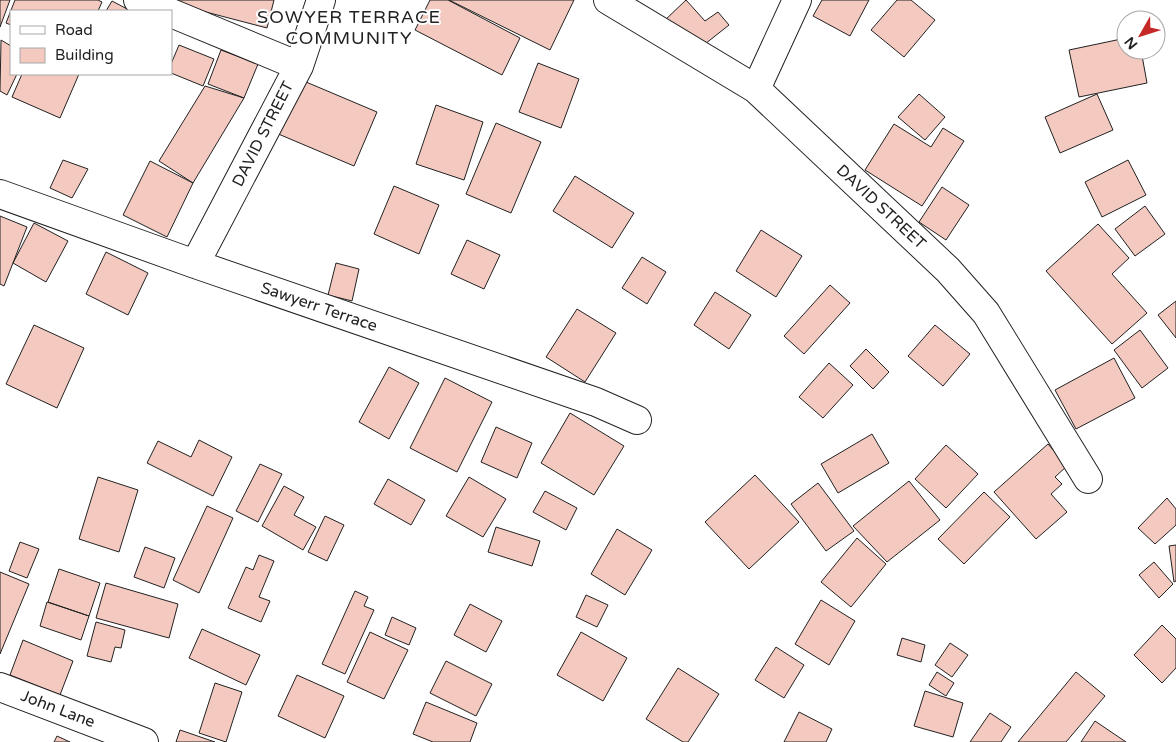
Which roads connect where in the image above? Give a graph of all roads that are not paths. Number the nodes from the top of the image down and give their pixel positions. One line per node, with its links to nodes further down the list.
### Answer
1 (138, 0): 5 (street)
2 (321, 0): 7 (street, DAVID STREET)
3 (608, 0): 8 (street, DAVID STREET)
4 (797, 0): 8 (street)
5 (163, 10)
6 (172, 14): 7 (street)
7 (299, 66): 10 (street, DAVID STREET)
8 (756, 89): 12 (street, DAVID STREET)
9 (0, 194): 10 (street, Sawyerr Terrace)
10 (196, 264): 11 (street, Sawyerr Terrace)
11 (637, 420)
12 (1088, 479)
13 (0, 687): 14 (street, John Lane)
14 (144, 742)

